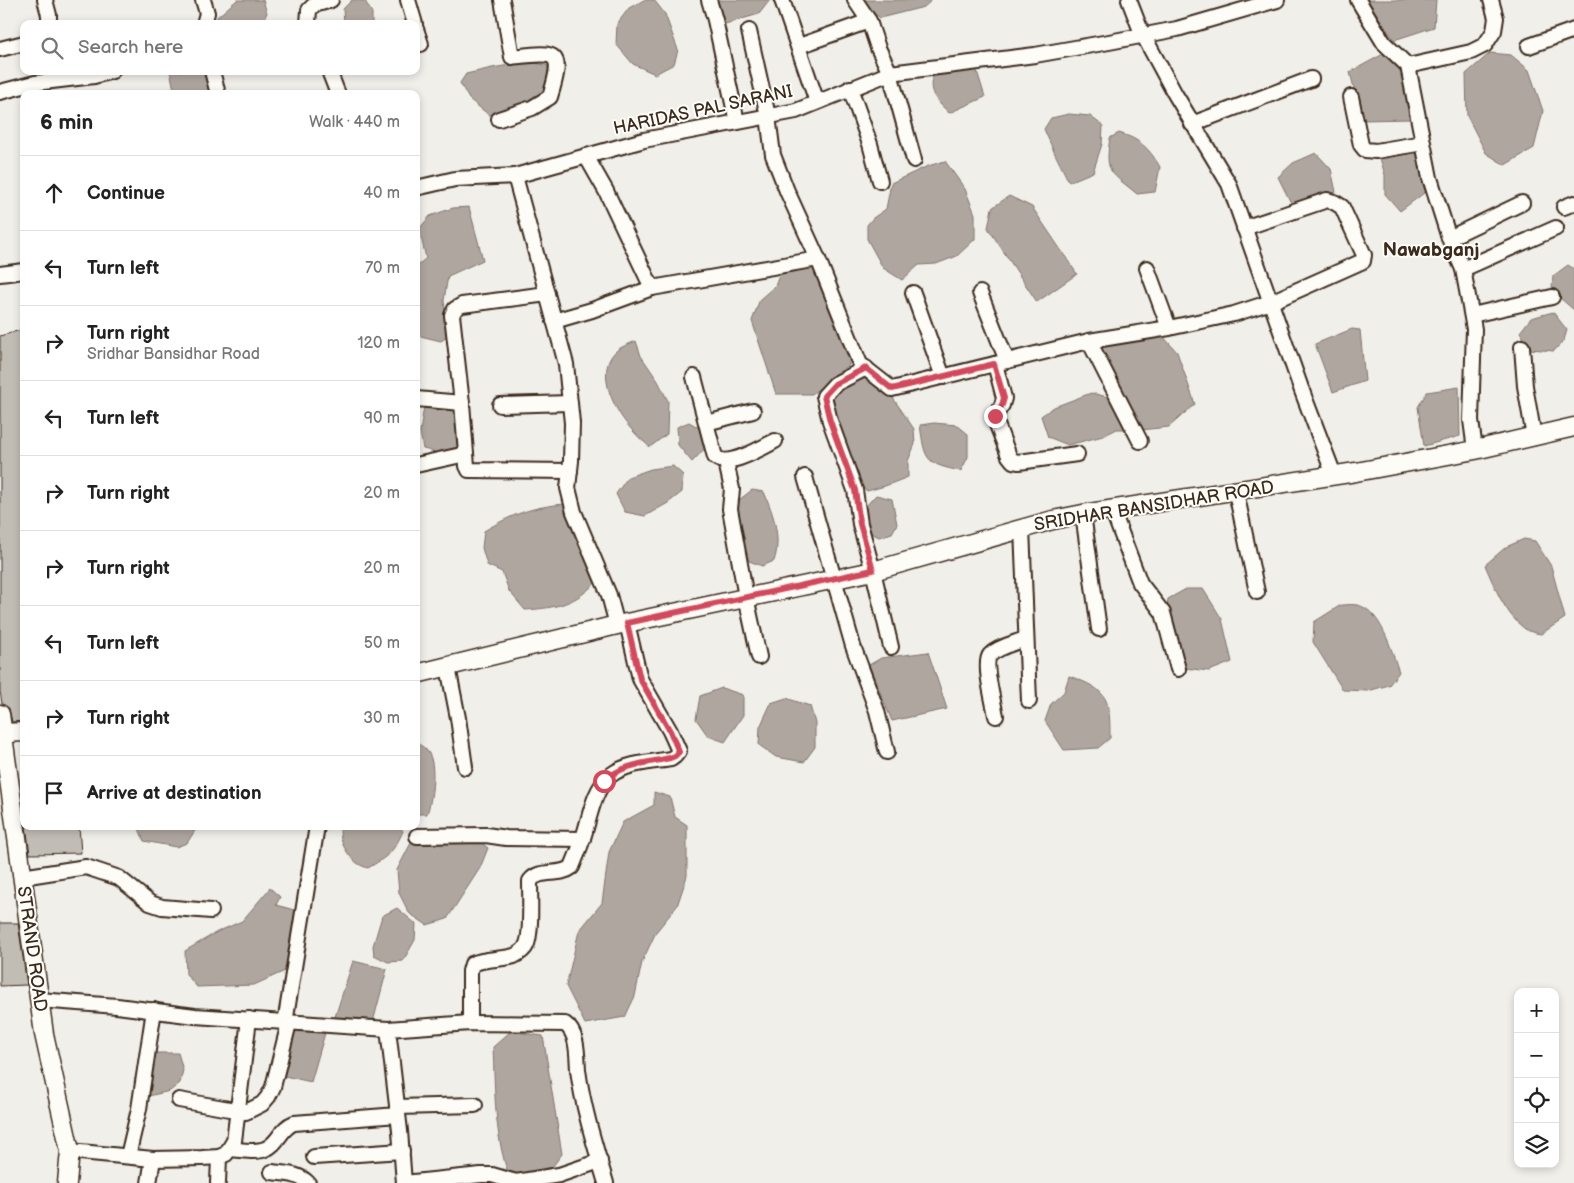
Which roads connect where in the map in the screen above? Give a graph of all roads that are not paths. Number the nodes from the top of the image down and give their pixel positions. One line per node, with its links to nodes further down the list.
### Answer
1 (45, 0): 13 (street)
2 (203, 0): 14 (street)
3 (331, 0): 15 (street)
4 (408, 0): 16 (street)
5 (502, 0): 39 (street)
6 (709, 0): 40 (street)
7 (782, 0): 22 (street)
8 (855, 0): 17 (street)
9 (1129, 0): 20 (street)
10 (1276, 0): 20 (street, HARIDAS PAL SARANI)
11 (1358, 0): 25 (street)
12 (1490, 0): 25 (street)
13 (49, 20)
14 (205, 20)
15 (308, 20)
16 (414, 20)
17 (869, 21): 22 (street); 26 (street)
18 (1574, 30): 23 (street)
19 (749, 31): 38 (street)
20 (1143, 35): 26 (street, HARIDAS PAL SARANI); 41 (street)
21 (20, 44): 24 (street)
22 (799, 46): 37 (street)
23 (1529, 46)
24 (0, 50)
25 (1408, 66): 42 (street)
26 (890, 73): 32 (street, HARIDAS PAL SARANI); 44 (street)
27 (98, 75): 30 (street)
28 (213, 75): 33 (street)
29 (330, 75): 34 (street)
30 (33, 77): 35 (street)
31 (1311, 79): 41 (street)
32 (850, 88): 37 (street, HARIDAS PAL SARANI); 46 (street)
33 (217, 90)
34 (336, 90)
35 (0, 92)
36 (1350, 97): 42 (street)
37 (816, 102): 38 (street, HARIDAS PAL SARANI)
38 (768, 116): 40 (street, HARIDAS PAL SARANI); 52 (street)
39 (499, 118)
40 (737, 122): 43 (street, HARIDAS PAL SARANI)
41 (1192, 124): 49 (street)
42 (1423, 143): 51 (street)
43 (586, 156): 45 (street, HARIDAS PAL SARANI); 57 (street)
44 (914, 160)
45 (515, 176): 47 (street, HARIDAS PAL SARANI); 60 (street)
46 (880, 181)
47 (420, 187)
48 (1522, 203): 51 (street)
49 (1244, 228): 62 (street); 62 (street)
50 (1556, 228): 54 (street)
51 (1449, 238): 54 (street)
52 (818, 259): 57 (street); 69 (street)
53 (1147, 268): 65 (street)
54 (1463, 269): 63 (street)
55 (20, 272): 56 (street)
56 (0, 274)
57 (652, 288): 64 (street)
58 (913, 293): 71 (street)
59 (980, 293): 68 (street)
60 (547, 294): 64 (street); 73 (street)
61 (1552, 297): 63 (street)
62 (1271, 302): 65 (street); 88 (street)
63 (1472, 315): 82 (street)
64 (554, 321): 74 (street)
65 (1169, 328): 66 (street)
66 (1089, 342): 68 (street); 81 (street)
67 (1522, 347): 79 (street)
68 (1001, 362): 71 (street); 84 (street)
69 (866, 368): 71 (street); 94 (street)
70 (694, 377): 77 (street)
71 (943, 377)
72 (420, 399): 73 (street)
73 (462, 403): 83 (street)
74 (570, 403): 75 (street); 87 (street)
75 (500, 405)
76 (753, 411): 77 (street)
77 (706, 423): 85 (street)
78 (1574, 427): 79 (street, SRIDHAR BANSIDHAR ROAD)
79 (1534, 437): 82 (street, SRIDHAR BANSIDHAR ROAD)
80 (774, 441): 85 (street)
81 (1140, 441)
82 (1475, 450): 88 (street, SRIDHAR BANSIDHAR ROAD)
83 (466, 454): 86 (street); 87 (street)
84 (1077, 454)
85 (726, 462): 97 (street)
86 (420, 464)
87 (570, 471): 98 (street)
88 (1334, 475): 90 (street, SRIDHAR BANSIDHAR ROAD)
89 (805, 477): 95 (street)
90 (1236, 492): 91 (street, SRIDHAR BANSIDHAR ROAD); 96 (street)
91 (1112, 509): 92 (street, SRIDHAR BANSIDHAR ROAD); 104 (street)
92 (1083, 514): 93 (street, SRIDHAR BANSIDHAR ROAD); 99 (street)
93 (1022, 528): 94 (street, SRIDHAR BANSIDHAR ROAD); 100 (street)
94 (873, 570): 95 (street, SRIDHAR BANSIDHAR ROAD); 101 (street)
95 (835, 579): 97 (street, SRIDHAR BANSIDHAR ROAD); 111 (street)
96 (1256, 592)
97 (746, 597): 98 (street, SRIDHAR BANSIDHAR ROAD); 102 (street)
98 (622, 624): 103 (street, SRIDHAR BANSIDHAR ROAD); 115 (street)
99 (1099, 629)
100 (1026, 639): 106 (street); 108 (street)
101 (891, 647)
102 (759, 657)
103 (448, 667): 105 (street, SRIDHAR BANSIDHAR ROAD); 112 (street)
104 (1178, 669)
105 (420, 673)
106 (1028, 701)
107 (0, 714): 110 (street, STRAND ROAD)
108 (996, 716)
109 (20, 732): 110 (street)
110 (4, 733): 116 (street, STRAND ROAD)
111 (887, 752)
112 (465, 767)
113 (316, 830): 121 (street)
114 (418, 836): 115 (street)
115 (583, 839): 122 (street)
116 (22, 877): 117 (street); 118 (street, STRAND ROAD)
117 (211, 911)
118 (39, 1000): 119 (street); 128 (street, STRAND ROAD)
119 (154, 1010): 120 (street); 131 (street)
120 (249, 1019): 121 (street); 126 (street)
121 (287, 1023): 123 (street); 126 (street)
122 (470, 1023): 123 (street); 134 (street)
123 (388, 1030): 127 (street)
124 (179, 1100): 126 (street)
125 (475, 1106): 127 (street)
126 (238, 1111): 130 (street)
127 (397, 1111): 129 (street); 130 (street)
128 (70, 1151): 131 (street); 136 (street, STRAND ROAD)
129 (402, 1151): 132 (street); 140 (street)
130 (224, 1153): 133 (street); 138 (street)
131 (128, 1156): 133 (street)
132 (314, 1157)
133 (153, 1160): 137 (street)
134 (600, 1162): 140 (street); 141 (street)
135 (272, 1172): 139 (street)
136 (67, 1183)
137 (149, 1183)
138 (218, 1183)
139 (308, 1183)
140 (404, 1183)
141 (606, 1183)

